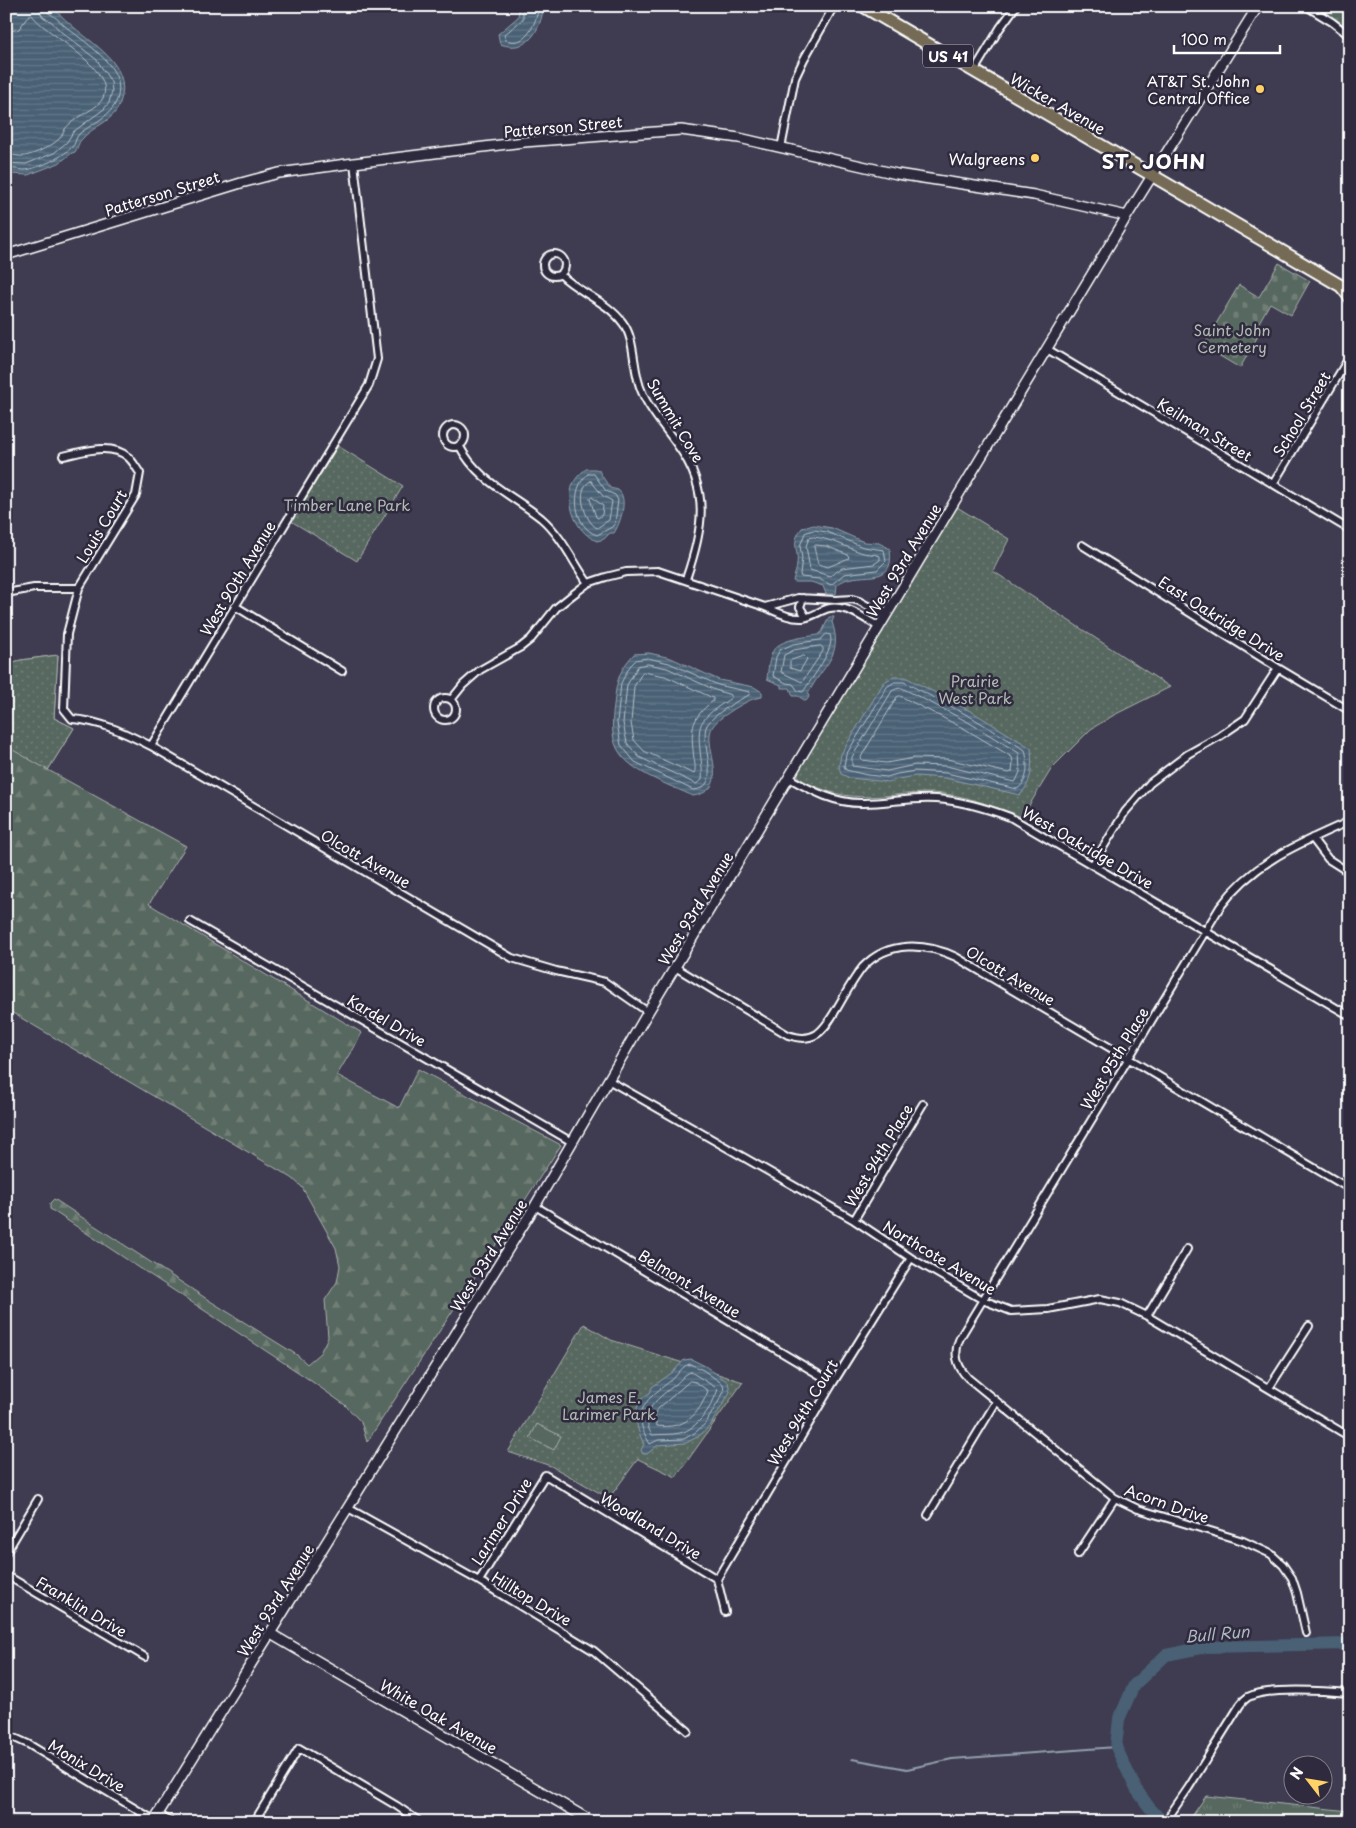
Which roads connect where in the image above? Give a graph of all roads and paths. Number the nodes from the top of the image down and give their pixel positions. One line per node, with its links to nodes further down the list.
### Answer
1 (834, 6): 8 (street)
2 (863, 6): 7 (highway, Wicker Avenue / US 41)
3 (1016, 6): 7 (street)
4 (1258, 6): 10 (street, West 93rd Avenue)
5 (1306, 6): 6 (street)
6 (1350, 36)
7 (974, 71): 10 (highway, Wicker Avenue / US 41)
8 (781, 148): 9 (street, Patterson Street); 11 (street, Patterson Street)
9 (354, 162): 12 (street, Patterson Street); 29 (street, West 90th Avenue)
10 (1152, 175): 11 (street, West 93rd Avenue); 14 (highway, Wicker Avenue / US 41)
11 (1127, 216): 16 (street, West 93rd Avenue)
12 (6, 255)
13 (560, 274): 23 (street, Summit Cove)
14 (1345, 286): 15 (highway, Wicker Avenue / US 41)
15 (1350, 297)
16 (1047, 349): 20 (street, Keilman Street); 31 (street, West 93rd Avenue)
17 (1350, 356): 20 (street, School Street)
18 (459, 446): 24 (street)
19 (63, 456): 25 (street, Louis Court)
20 (1273, 484): 21 (street, Keilman Street)
21 (1350, 530)
22 (1082, 545): 34 (street, East Oakridge Drive)
23 (686, 579): 24 (street); 30 (street)
24 (588, 584): 36 (street)
25 (79, 588): 26 (street); 38 (street, Olcott Avenue)
26 (6, 593)
27 (803, 598): 28 (street); 30 (street); 32 (street)
28 (833, 604): 31 (street); 32 (street); 33 (street)
29 (235, 606): 35 (street); 38 (street, West 90th Avenue)
30 (765, 607): 32 (street)
31 (886, 616): 33 (street, West 93rd Avenue)
32 (806, 617)
33 (879, 627): 39 (street, West 93rd Avenue)
34 (1278, 668): 37 (street, East Oakridge Drive); 42 (street)
35 (342, 671)
36 (451, 700)
37 (1350, 711)
38 (151, 746): 47 (street, Olcott Avenue)
39 (789, 778): 42 (street, West Oakridge Drive); 46 (street, West 93rd Avenue)
40 (1350, 822): 41 (street, West 95th Place)
41 (1312, 838): 43 (street); 45 (street, West 95th Place)
42 (1093, 864): 45 (street, West Oakridge Drive)
43 (1350, 873)
44 (190, 921): 52 (street, Kardel Drive)
45 (1205, 930): 48 (street, West Oakridge Drive); 49 (street, West 95th Place)
46 (675, 967): 47 (street, West 93rd Avenue); 49 (street, Olcott Avenue)
47 (648, 1012): 50 (street, West 93rd Avenue)
48 (1350, 1016)
49 (1128, 1060): 53 (street, Olcott Avenue); 58 (street, West 95th Place)
50 (608, 1080): 52 (street, West 93rd Avenue); 55 (street, Northcote Avenue)
51 (923, 1104): 55 (street, West 94th Place)
52 (572, 1142): 54 (street, West 93rd Avenue)
53 (1350, 1189)
54 (535, 1206): 62 (street, Belmont Avenue); 69 (street, West 93rd Avenue)
55 (854, 1220): 57 (street, Northcote Avenue)
56 (1187, 1249): 59 (street)
57 (912, 1258): 58 (street, Northcote Avenue); 62 (street, West 94th Court)
58 (983, 1300): 59 (street, Northcote Avenue); 61 (street, West 95th Place)
59 (1147, 1316): 63 (street, Northcote Avenue)
60 (1309, 1326): 63 (street)
61 (957, 1359): 64 (street, Acorn Drive)
62 (833, 1383): 74 (street, West 94th Court)
63 (1269, 1388): 65 (street, Northcote Avenue)
64 (996, 1402): 67 (street, Acorn Drive); 70 (street)
65 (1350, 1437)
66 (545, 1475): 74 (street, Woodland Drive); 75 (street, Larimer Drive)
67 (1114, 1498): 72 (street); 77 (street, Acorn Drive)
68 (38, 1499): 71 (street)
69 (348, 1508): 75 (street, Hilltop Drive); 78 (street, West 93rd Avenue)
70 (928, 1515)
71 (6, 1554)
72 (1078, 1554)
73 (6, 1576): 79 (street, Franklin Drive)
74 (716, 1579): 76 (street)
75 (479, 1581): 81 (street, Hilltop Drive)
76 (725, 1612)
77 (1306, 1633)
78 (271, 1634): 83 (street, West 93rd Avenue); 88 (street, White Oak Avenue)
79 (145, 1658)
80 (1350, 1693): 84 (street)
81 (688, 1731)
82 (6, 1734): 83 (street, Monix Drive)
83 (155, 1819): 85 (street, Monix Drive)
84 (1166, 1820)
85 (171, 1822)
86 (254, 1822): 87 (street)
87 (420, 1822)
88 (593, 1822)

